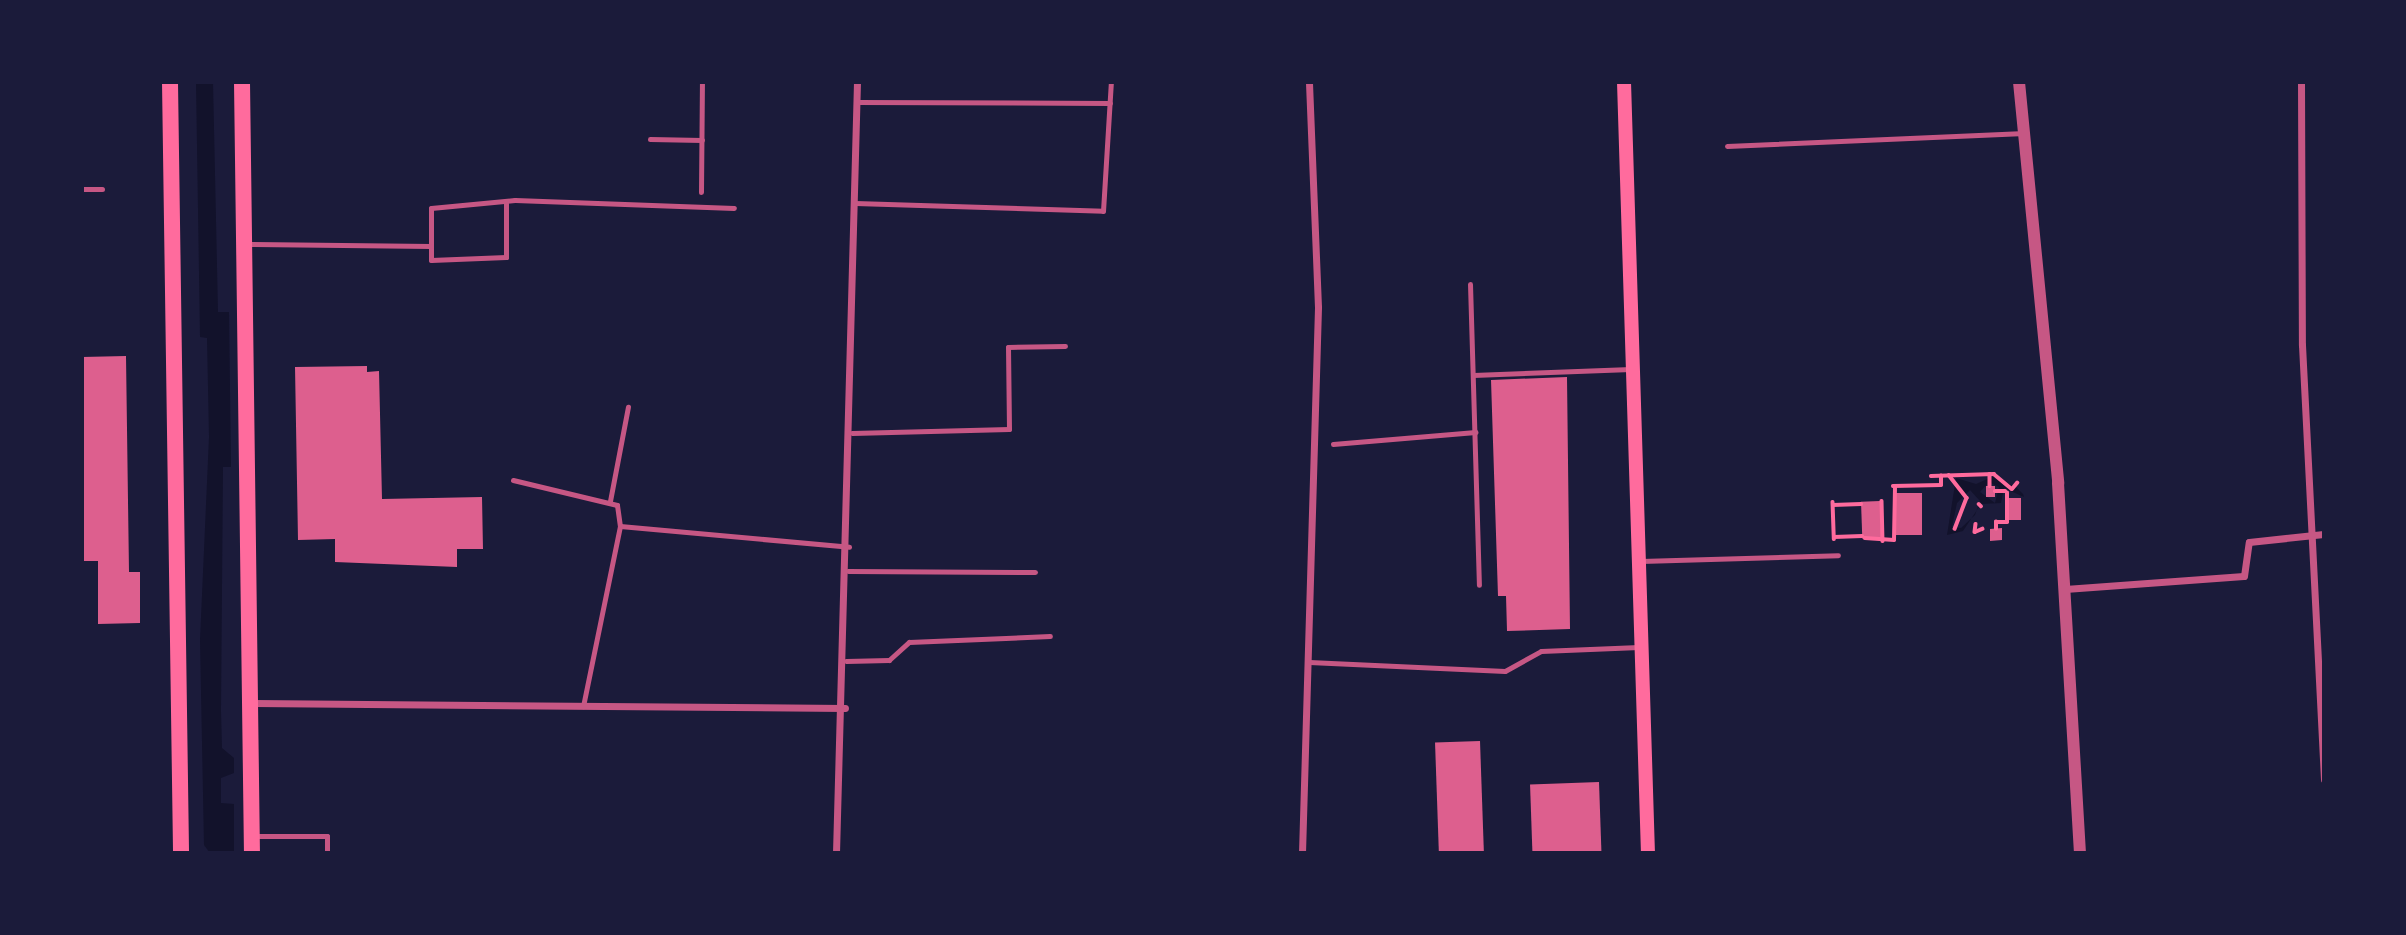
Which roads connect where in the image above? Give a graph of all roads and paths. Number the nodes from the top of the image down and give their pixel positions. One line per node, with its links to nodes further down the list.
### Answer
1 (170, 82): 67 (main road)
2 (242, 82): 22 (main road)
3 (702, 82): 14 (lane)
4 (857, 82): 10 (street)
5 (1111, 82): 11 (lane)
6 (1310, 82): 61 (street)
7 (1624, 82): 26 (main road)
8 (2019, 82): 12 (street)
9 (2301, 82): 49 (street)
10 (856, 102): 11 (lane); 20 (street)
11 (1110, 103): 20 (lane)
12 (2019, 133): 15 (lane); 57 (street)
13 (650, 139): 14 (lane)
14 (702, 140): 18 (lane)
15 (1727, 146)
16 (82, 189): 17 (lane)
17 (102, 189)
18 (701, 192)
19 (506, 202): 21 (lane); 23 (lane); 23 (lane)
20 (855, 203): 30 (street)
21 (734, 208)
22 (244, 244): 23 (lane); 62 (main road)
23 (431, 246)
24 (1470, 284): 27 (lane)
25 (1065, 346): 30 (lane)
26 (1632, 369): 27 (lane); 53 (main road)
27 (1473, 375): 29 (lane)
28 (628, 407): 40 (lane)
29 (1475, 432): 31 (lane); 56 (lane)
30 (852, 433): 51 (street)
31 (1333, 444)
32 (1990, 474): 33 (path); 37 (path); 38 (path)
33 (1949, 475): 35 (path); 45 (path)
34 (1931, 476): 35 (path)
35 (1941, 476): 50 (path)
36 (513, 480): 40 (lane)
37 (2017, 483)
38 (1990, 486)
39 (1995, 491): 47 (path)
40 (610, 501): 44 (lane)
41 (1882, 501): 50 (path)
42 (1861, 504): 50 (path)
43 (1976, 524): 46 (path)
44 (620, 526): 51 (lane); 63 (lane)
45 (1955, 528)
46 (1982, 529)
47 (1996, 529)
48 (2324, 534): 49 (street)
49 (2312, 535): 57 (street); 65 (street)
50 (1883, 541)
51 (849, 547): 54 (street)
52 (1838, 555): 53 (lane)
53 (1637, 562): 59 (main road)
54 (848, 571): 55 (lane); 60 (street)
55 (1035, 572)
56 (1479, 585)
57 (2065, 589): 73 (street)
58 (1050, 636): 60 (lane)
59 (1639, 647): 61 (lane); 72 (main road)
60 (846, 661): 64 (street)
61 (1309, 662): 71 (street)
62 (251, 703): 63 (street); 66 (main road)
63 (583, 706): 64 (street)
64 (845, 708): 70 (street)
65 (2324, 779)
66 (252, 836): 68 (main road); 69 (lane)
67 (181, 853)
68 (252, 853)
69 (327, 853)
70 (836, 853)
71 (1302, 853)
72 (1648, 853)
73 (2080, 853)

